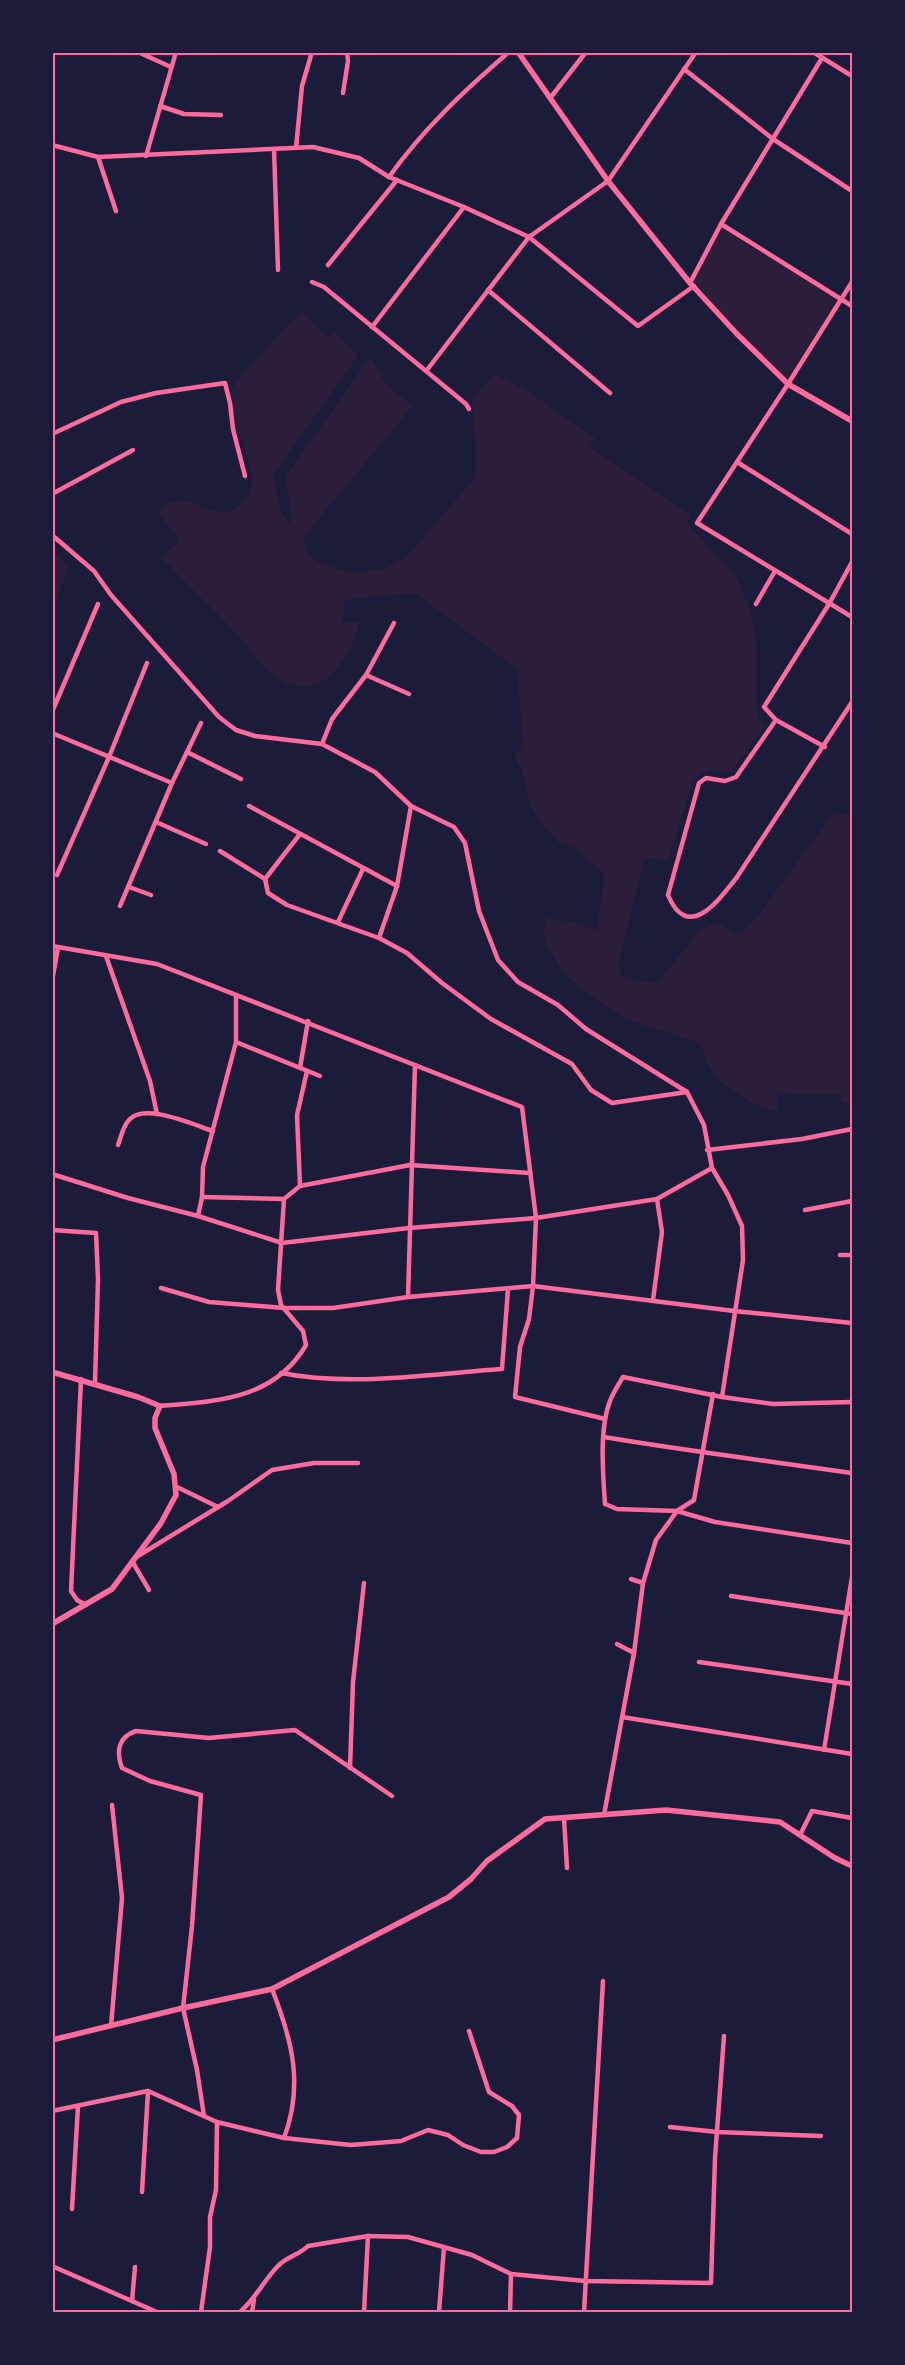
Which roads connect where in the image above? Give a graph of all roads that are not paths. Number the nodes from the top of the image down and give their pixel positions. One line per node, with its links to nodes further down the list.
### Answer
1 (138, 52): 11 (street)
2 (176, 52): 11 (street)
3 (312, 52): 20 (street)
4 (347, 52): 14 (street)
5 (510, 52): 24 (street)
6 (518, 52): 15 (street)
7 (586, 52): 15 (street)
8 (696, 52): 12 (street)
9 (813, 52): 10 (street)
10 (822, 58): 13 (street); 18 (street)
11 (172, 66): 16 (street)
12 (684, 69): 18 (street); 26 (street)
13 (852, 76)
14 (343, 93)
15 (551, 97): 26 (street)
16 (160, 106): 17 (street); 22 (street)
17 (221, 115)
18 (773, 139): 27 (street); 30 (street)
19 (52, 145): 23 (street)
20 (296, 148): 21 (street); 24 (street)
21 (274, 149): 22 (street); 33 (street)
22 (146, 156): 23 (street)
23 (98, 158): 29 (street)
24 (389, 177): 25 (street)
25 (397, 180): 28 (street); 32 (street)
26 (608, 181): 31 (street); 36 (street)
27 (852, 192)
28 (464, 207): 31 (street); 40 (street)
29 (116, 211)
30 (722, 224): 36 (street); 38 (street)
31 (529, 238): 36 (street); 37 (street)
32 (328, 265)
33 (278, 270)
34 (312, 282): 40 (street)
35 (852, 282): 38 (street)
36 (692, 285): 42 (street)
37 (488, 290): 41 (street); 43 (street)
38 (842, 299): 39 (street); 42 (street)
39 (852, 306)
40 (372, 327): 41 (street)
41 (427, 370): 44 (street)
42 (788, 384): 45 (street); 48 (street)
43 (610, 393)
44 (469, 409)
45 (852, 421)
46 (52, 434): 49 (street)
47 (133, 450): 50 (street)
48 (736, 462): 51 (street); 54 (street)
49 (245, 476)
50 (52, 494)
51 (852, 534)
52 (53, 536): 68 (street)
53 (852, 562): 57 (street)
54 (774, 570): 56 (street); 57 (street)
55 (98, 604): 64 (street)
56 (756, 604)
57 (829, 604): 58 (street); 65 (street)
58 (852, 617)
59 (394, 623): 61 (street)
60 (147, 663): 71 (street)
61 (366, 675): 62 (street); 68 (street)
62 (409, 694)
63 (852, 702): 69 (street)
64 (52, 712)
65 (776, 720): 69 (street); 69 (street)
66 (200, 723): 70 (street)
67 (52, 732): 71 (street)
68 (322, 744): 75 (street)
69 (825, 747)
70 (187, 752): 72 (street); 73 (street)
71 (110, 757): 73 (street); 81 (street)
72 (241, 778)
73 (172, 783): 76 (street)
74 (248, 806): 77 (street)
75 (411, 806): 84 (street); 99 (street)
76 (156, 822): 78 (street); 83 (street)
77 (300, 834): 80 (street); 82 (street)
78 (206, 844)
79 (220, 851): 82 (street)
80 (363, 869): 84 (street); 87 (street)
81 (56, 875)
82 (265, 879): 87 (street)
83 (129, 886): 85 (street); 86 (street)
84 (397, 886): 88 (street)
85 (151, 895)
86 (120, 906)
87 (338, 922): 88 (street)
88 (379, 938): 99 (street)
89 (55, 947): 90 (street); 91 (street)
90 (106, 956): 92 (street); 100 (street)
91 (52, 981)
92 (236, 995): 93 (street); 94 (street)
93 (308, 1021): 95 (street); 96 (street)
94 (236, 1042): 96 (street); 102 (street)
95 (415, 1065): 105 (street); 107 (street)
96 (300, 1068): 97 (street)
97 (307, 1071): 98 (street); 109 (street)
98 (320, 1076)
99 (687, 1092): 104 (street)
100 (157, 1114): 102 (street); 103 (street)
101 (852, 1129): 104 (street)
102 (213, 1132): 110 (street)
103 (118, 1145)
104 (707, 1150): 106 (street)
105 (410, 1165): 107 (street); 109 (street); 117 (street)
106 (712, 1168): 112 (street); 128 (street)
107 (530, 1173): 116 (street)
108 (52, 1174): 115 (street)
109 (300, 1186): 111 (street)
110 (202, 1198): 111 (street); 115 (street)
111 (284, 1199): 119 (street)
112 (657, 1199): 116 (street); 126 (street)
113 (852, 1201): 114 (street)
114 (805, 1210)
115 (198, 1216): 119 (street)
116 (536, 1218): 117 (street); 122 (street)
117 (409, 1228): 119 (street); 125 (street)
118 (52, 1230): 133 (street)
119 (282, 1243): 127 (street)
120 (852, 1254): 121 (street)
121 (840, 1255)
122 (533, 1286): 124 (street); 126 (street); 138 (street)
123 (161, 1288): 127 (street)
124 (508, 1289): 125 (street); 131 (street)
125 (408, 1297): 127 (street)
126 (653, 1300): 128 (street)
127 (284, 1308): 131 (street)
128 (734, 1312): 129 (street); 135 (street)
129 (852, 1323)
130 (52, 1372): 132 (street)
131 (281, 1373): 137 (street)
132 (81, 1379): 133 (street); 154 (street)
133 (95, 1383): 137 (street)
134 (712, 1394): 135 (street); 138 (street); 140 (street)
135 (722, 1397): 136 (street)
136 (852, 1402)
137 (160, 1406): 143 (street)
138 (604, 1419): 139 (street)
139 (604, 1437): 140 (street); 145 (street)
140 (702, 1454): 142 (street); 145 (street)
141 (358, 1463): 144 (street)
142 (852, 1473)
143 (177, 1487): 144 (street); 147 (street)
144 (218, 1507): 147 (street)
145 (677, 1511): 146 (street); 150 (street)
146 (852, 1543)
147 (134, 1559): 152 (street); 154 (street)
148 (852, 1577): 155 (street)
149 (631, 1579): 150 (street)
150 (643, 1582): 159 (street)
151 (364, 1583): 166 (street)
152 (149, 1590)
153 (731, 1596): 155 (street)
154 (87, 1605): 157 (street)
155 (847, 1614): 156 (street); 161 (street)
156 (852, 1614)
157 (52, 1624)
158 (617, 1644): 159 (street)
159 (634, 1653): 163 (street)
160 (698, 1662): 161 (street)
161 (837, 1683): 162 (street); 164 (street)
162 (852, 1684)
163 (622, 1717): 164 (street); 169 (street)
164 (824, 1750): 165 (street)
165 (852, 1754)
166 (350, 1768): 167 (street); 177 (street)
167 (392, 1796)
168 (112, 1805): 178 (street)
169 (604, 1815): 170 (street); 172 (street)
170 (564, 1818): 174 (street); 176 (street)
171 (852, 1818): 172 (street)
172 (800, 1835): 173 (street)
173 (852, 1866)
174 (567, 1868)
175 (603, 1981): 198 (street)
176 (272, 1989): 177 (street); 190 (street)
177 (183, 2008): 178 (street); 185 (street)
178 (111, 2026): 181 (street)
179 (469, 2031): 190 (street)
180 (724, 2036): 188 (street)
181 (52, 2040)
182 (148, 2091): 183 (street); 185 (street); 191 (street)
183 (78, 2106): 184 (street); 192 (street)
184 (52, 2111)
185 (204, 2116): 186 (street)
186 (217, 2122): 190 (street); 202 (street)
187 (670, 2127): 188 (street)
188 (717, 2132): 189 (street); 198 (street)
189 (821, 2136)
190 (284, 2138)
191 (142, 2192)
192 (72, 2210)
193 (368, 2236): 194 (street); 199 (street); 205 (street)
194 (444, 2247): 197 (street); 206 (street)
195 (52, 2266): 200 (street)
196 (135, 2267): 200 (street)
197 (511, 2274): 198 (street); 207 (street)
198 (585, 2281): 208 (street)
199 (254, 2300): 203 (street); 204 (street)
200 (132, 2301): 201 (street)
201 (156, 2312)
202 (201, 2312)
203 (240, 2312)
204 (252, 2312)
205 (364, 2312)
206 (439, 2312)
207 (510, 2312)
208 (584, 2312)

